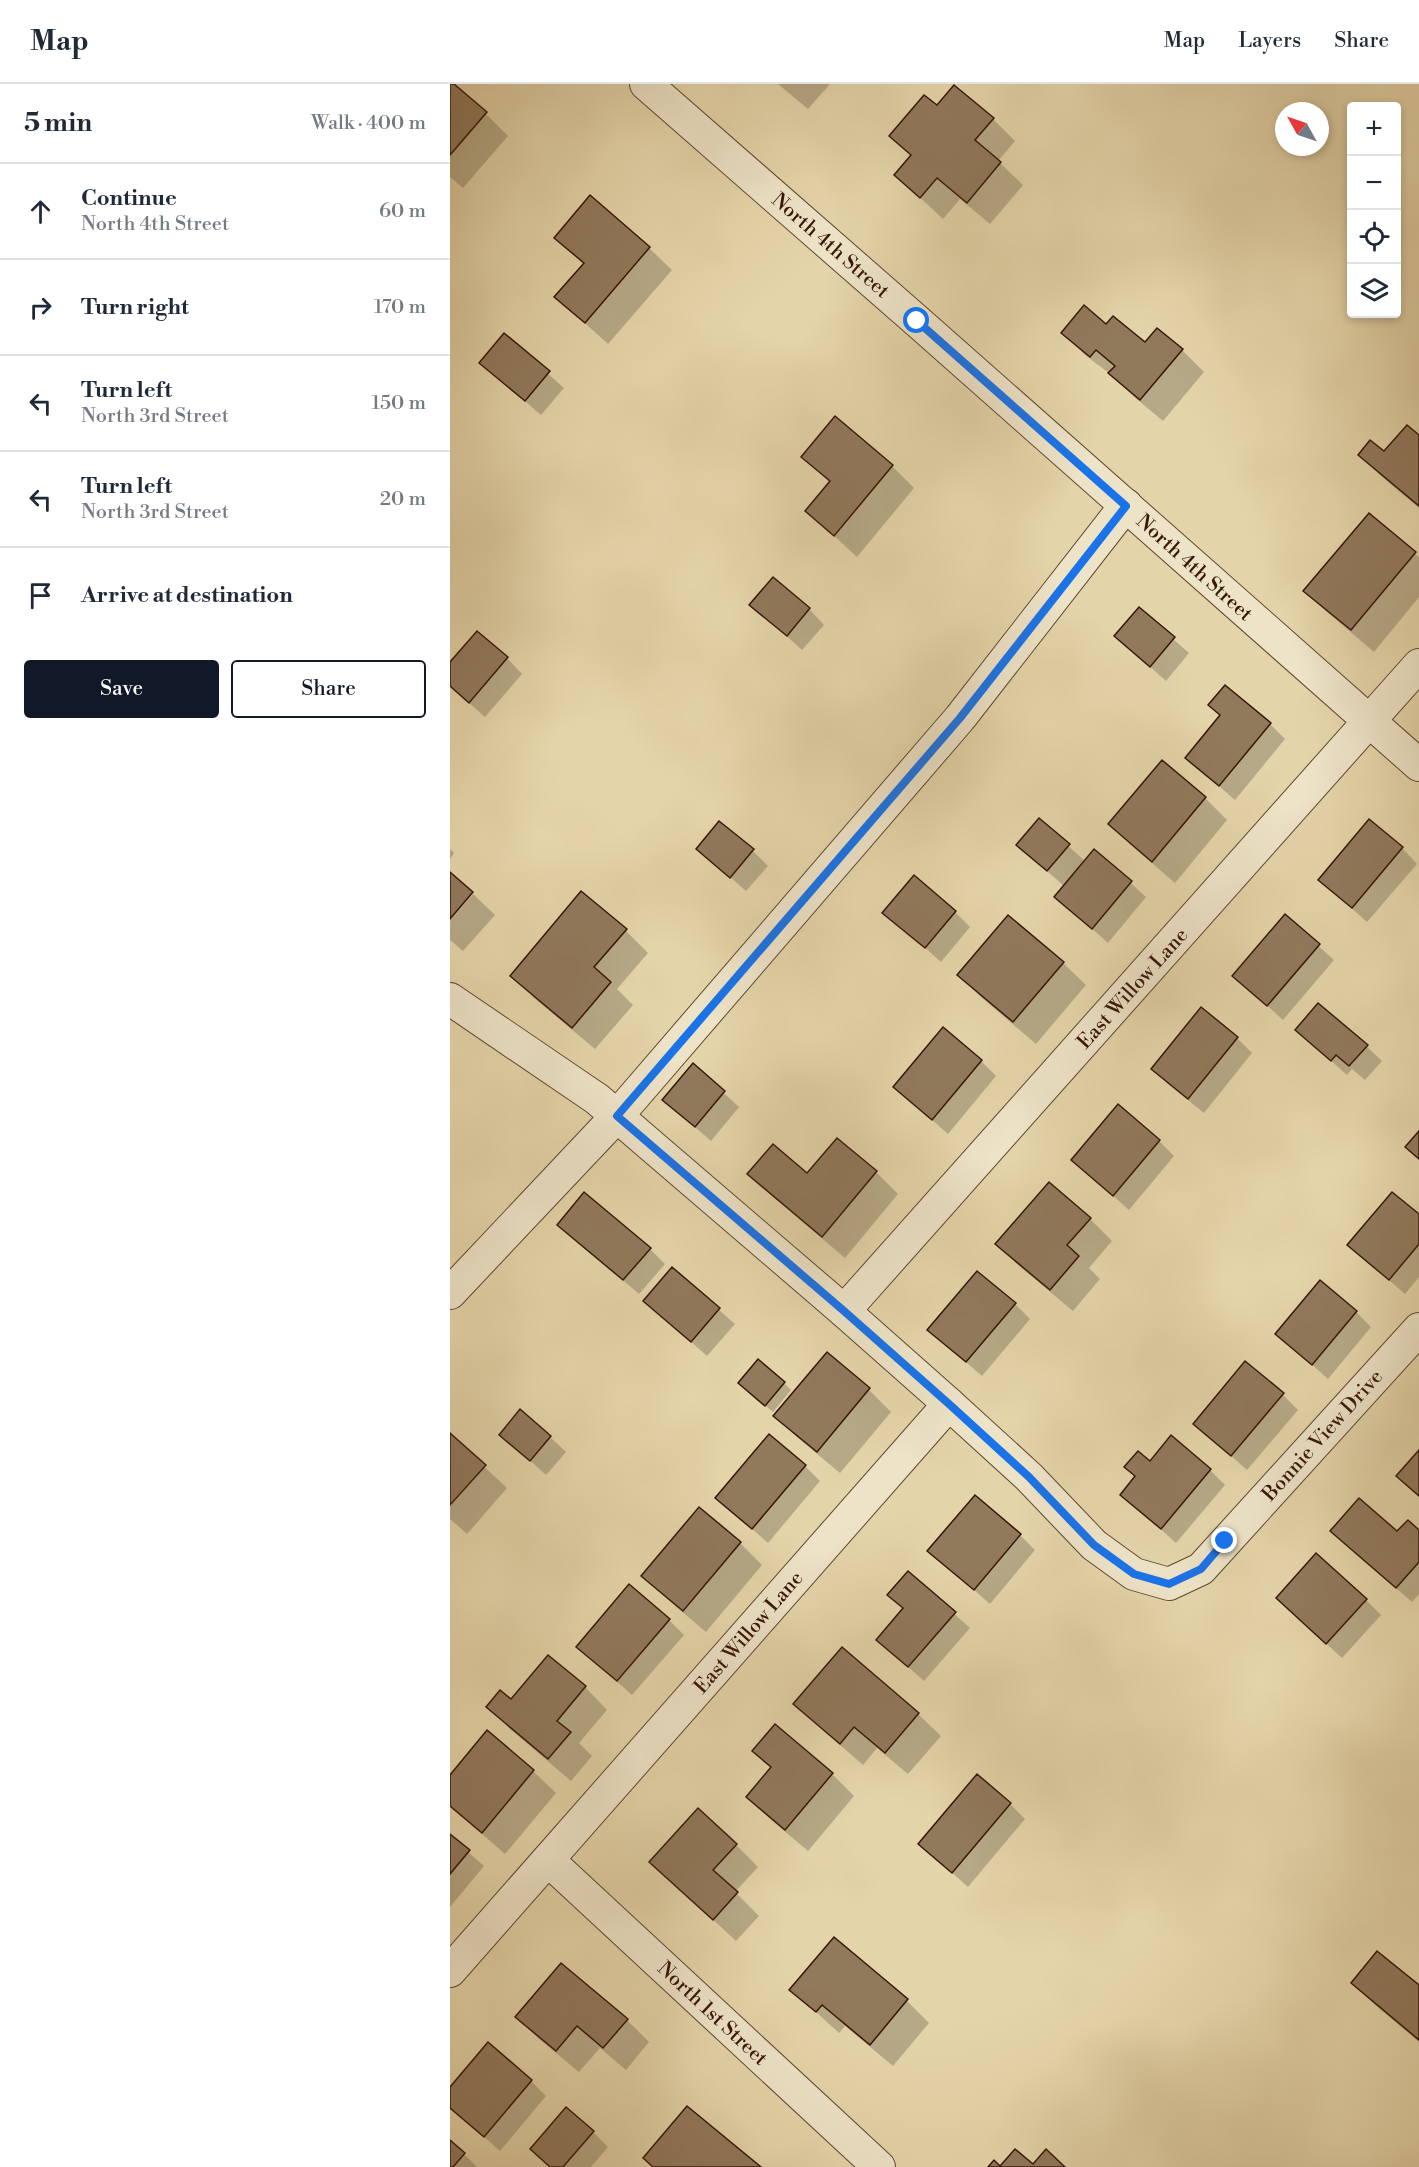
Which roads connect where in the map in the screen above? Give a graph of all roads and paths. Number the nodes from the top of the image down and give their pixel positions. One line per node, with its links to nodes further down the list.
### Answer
1 (646, 84): 2 (street, North 4th Street)
2 (1126, 506): 4 (street, North 4th Street); 7 (street)
3 (1419, 666): 4 (street, East Willow Lane)
4 (1370, 722): 5 (street, North 4th Street); 9 (street, East Willow Lane)
5 (1419, 765)
6 (450, 999): 7 (street, Bonnie View Drive)
7 (617, 1116): 8 (street); 9 (street, Bonnie View Drive)
8 (450, 1293)
9 (844, 1311): 11 (street, Bonnie View Drive)
10 (1419, 1329): 11 (street, Bonnie View Drive)
11 (949, 1404): 12 (street, East Willow Lane)
12 (548, 1860): 13 (street, East Willow Lane); 14 (street, North 1st Street)
13 (450, 1971)
14 (879, 2167)

